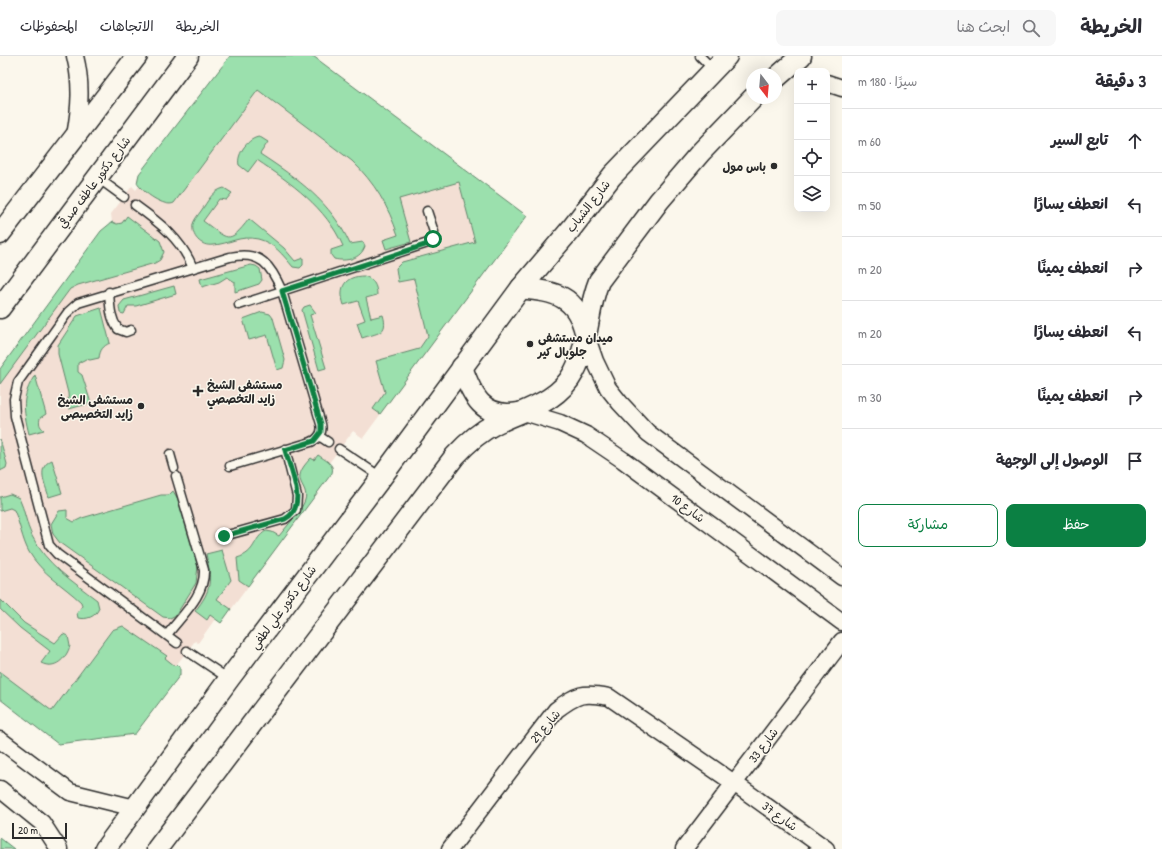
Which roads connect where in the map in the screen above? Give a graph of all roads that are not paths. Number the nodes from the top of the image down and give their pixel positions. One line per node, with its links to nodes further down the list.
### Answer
1 (75, 56): 12 (street)
2 (137, 56): 12 (street)
3 (188, 56): 13 (street, شارع دكتور عاطف صدقي)
4 (801, 56): 6 (street)
5 (713, 60): 19 (street, شارع الشباب)
6 (782, 73)
7 (794, 76): 8 (street)
8 (782, 77)
9 (830, 84): 10 (street)
10 (842, 88)
11 (747, 104): 25 (street)
12 (75, 136): 17 (street)
13 (98, 178): 14 (lane); 23 (street, شارع دكتور عاطف صدقي)
14 (124, 197)
15 (135, 205): 18 (lane)
16 (427, 211): 20 (lane)
17 (0, 234)
18 (193, 268): 20 (lane); 21 (lane)
19 (521, 288): 25 (street); 26 (street, شارع الشباب)
20 (282, 291): 22 (lane); 28 (lane)
21 (109, 292): 24 (lane); 38 (lane)
22 (239, 305)
23 (0, 308)
24 (131, 330)
25 (585, 332): 27 (street); 36 (street)
26 (462, 367): 27 (street); 34 (street, شارع دكتور علي لطفي)
27 (524, 412): 37 (street, شارع 10); 49 (street)
28 (319, 436): 29 (lane); 31 (lane)
29 (328, 442)
30 (339, 449): 34 (lane)
31 (285, 450): 33 (lane); 35 (lane)
32 (170, 454): 38 (lane)
33 (230, 466)
34 (381, 478): 42 (street, شارع دكتور علي لطفي)
35 (224, 536)
36 (842, 577)
37 (842, 622)
38 (167, 635): 40 (lane)
39 (842, 641): 44 (street, شارع 33)
40 (177, 643)
41 (187, 651): 42 (lane)
42 (229, 679): 46 (street, شارع دكتور علي لطفي)
43 (0, 740): 46 (street)
44 (734, 783): 50 (street, شارع 29); 51 (street, شارع 33); 52 (street, شارع 37)
45 (0, 789): 47 (street)
46 (135, 808): 48 (street, شارع دكتور علي لطفي)
47 (59, 849)
48 (105, 849)
49 (158, 849)
50 (450, 849)
51 (684, 849)
52 (826, 849)

